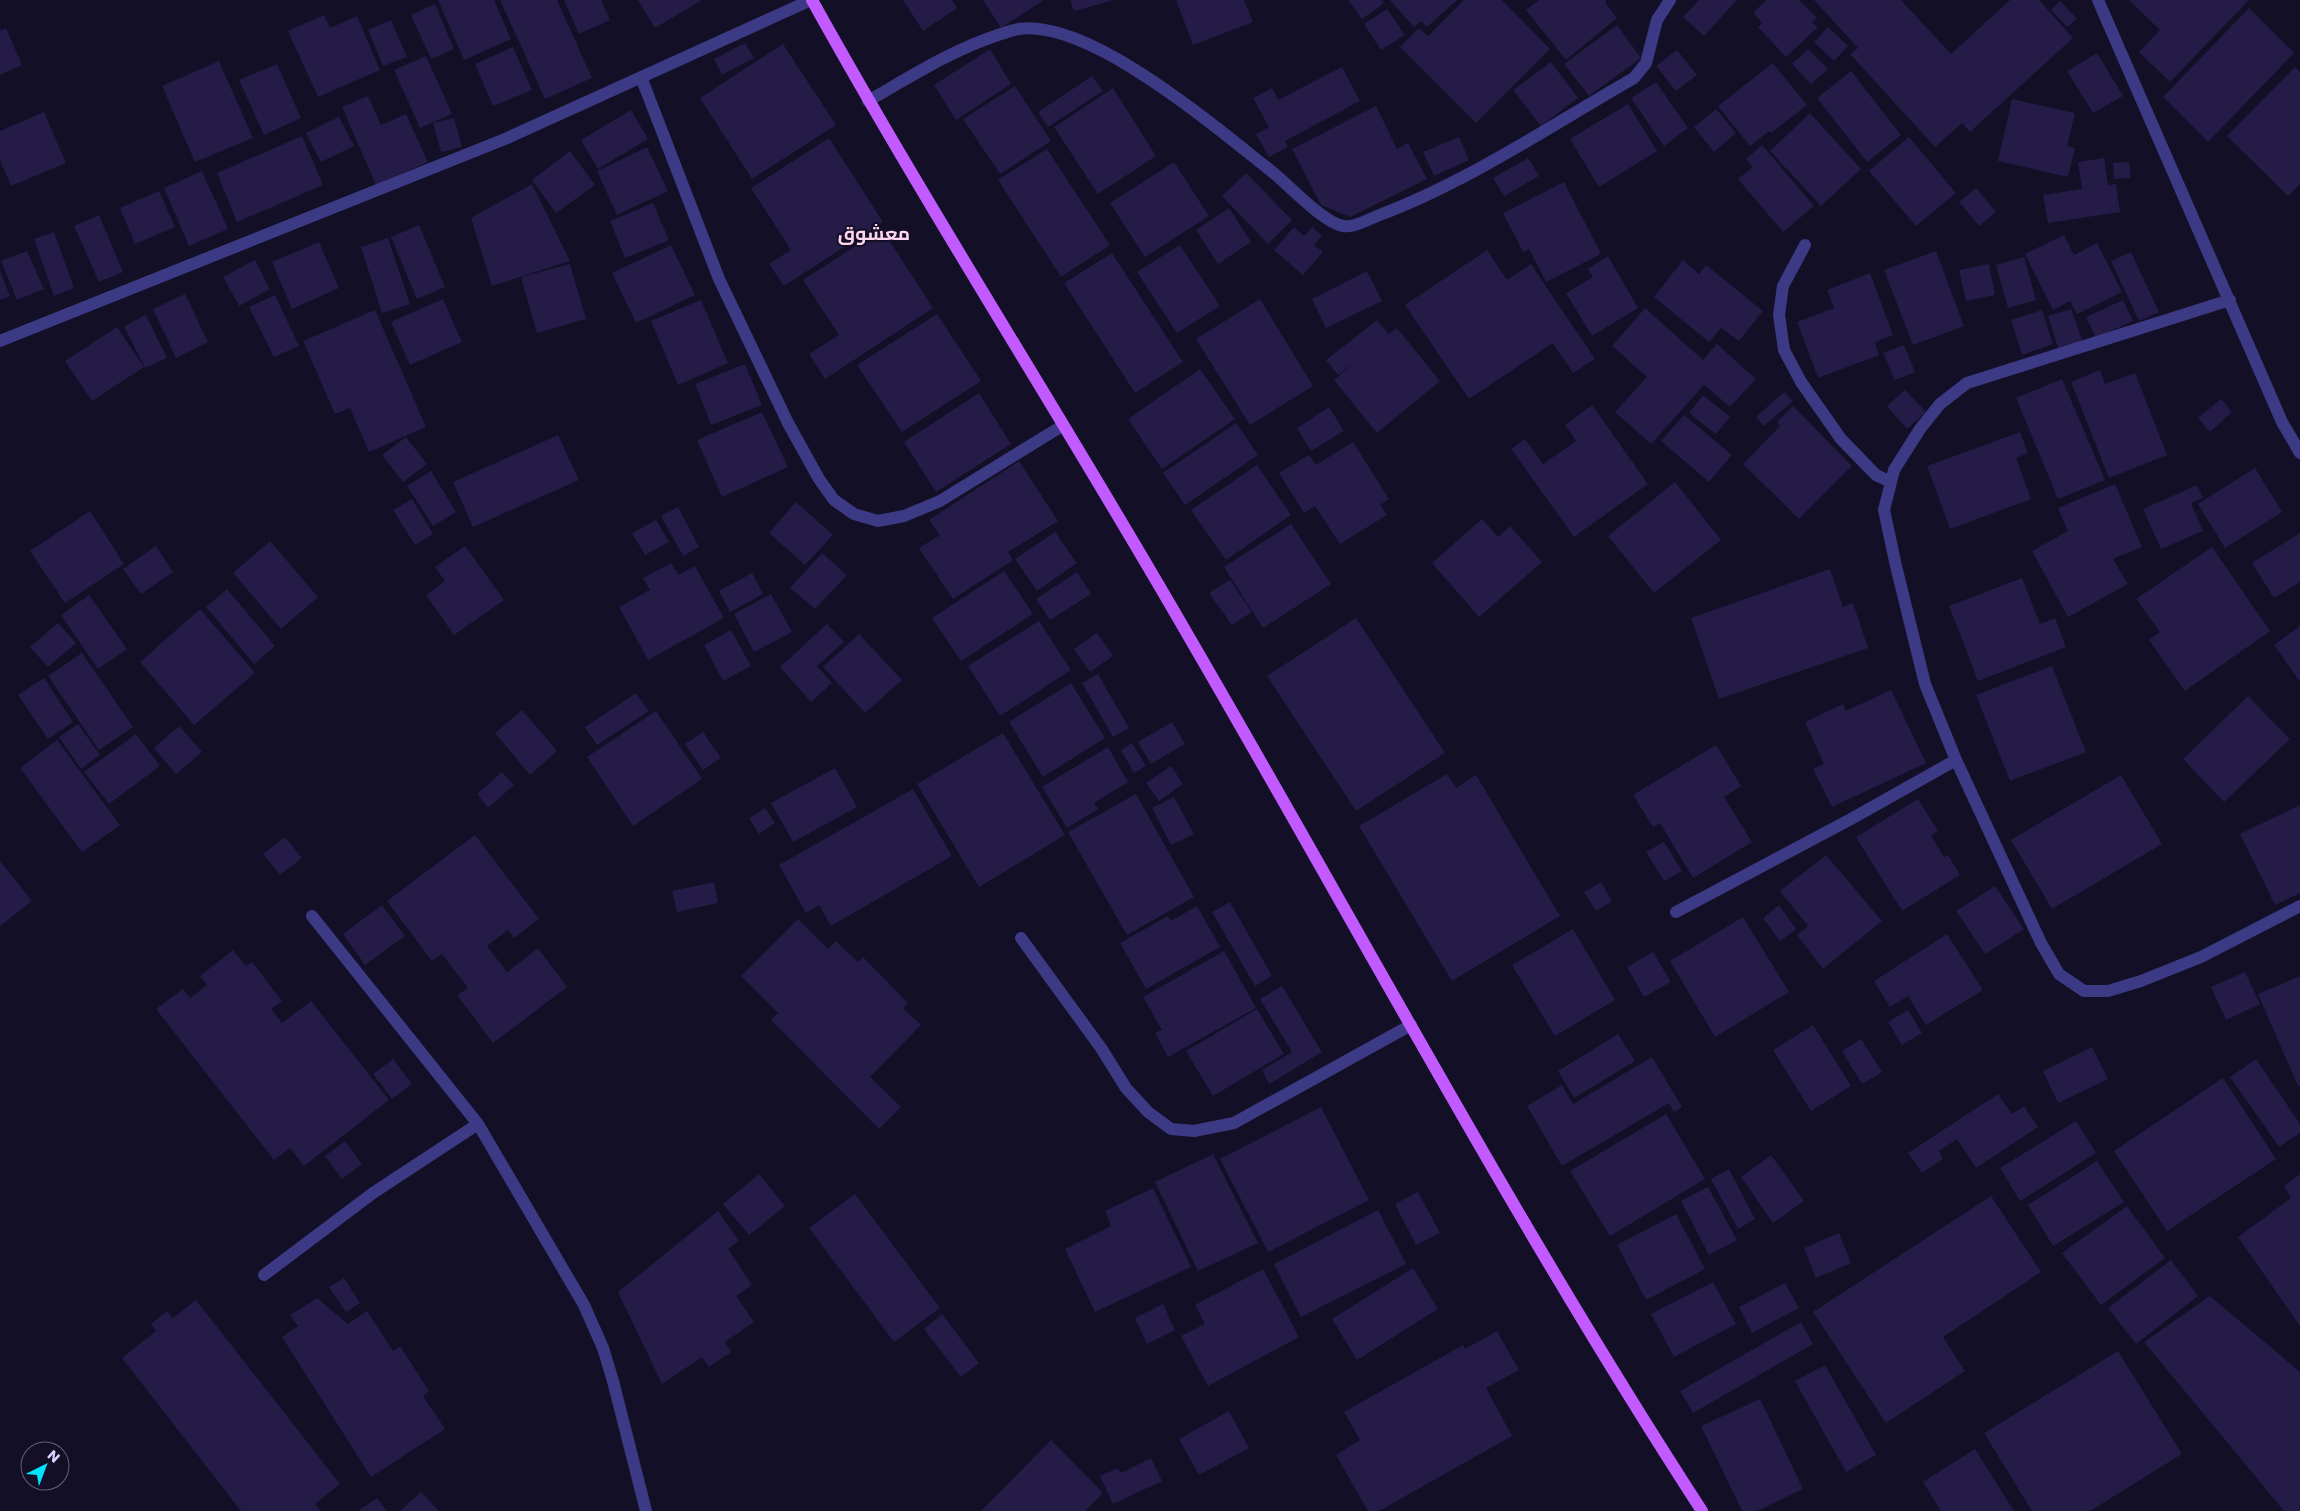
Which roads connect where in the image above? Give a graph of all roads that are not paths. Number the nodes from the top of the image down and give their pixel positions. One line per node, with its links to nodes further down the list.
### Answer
1 (812, 0): 4 (street); 5 (main road)
2 (1670, 0): 5 (street)
3 (2098, 0): 7 (street)
4 (641, 77): 8 (street); 9 (street)
5 (868, 101): 9 (main road)
6 (1805, 245): 11 (street)
7 (2230, 300): 10 (street); 11 (street)
8 (0, 341)
9 (1062, 426): 17 (main road)
10 (2300, 453)
11 (1891, 482): 12 (street)
12 (1956, 760): 13 (street); 14 (street)
13 (2300, 906)
14 (1676, 912)
15 (312, 916): 18 (street)
16 (1021, 938): 17 (street)
17 (1411, 1025): 21 (main road)
18 (478, 1124): 19 (street); 20 (street)
19 (264, 1275)
20 (646, 1511)
21 (1702, 1511)

